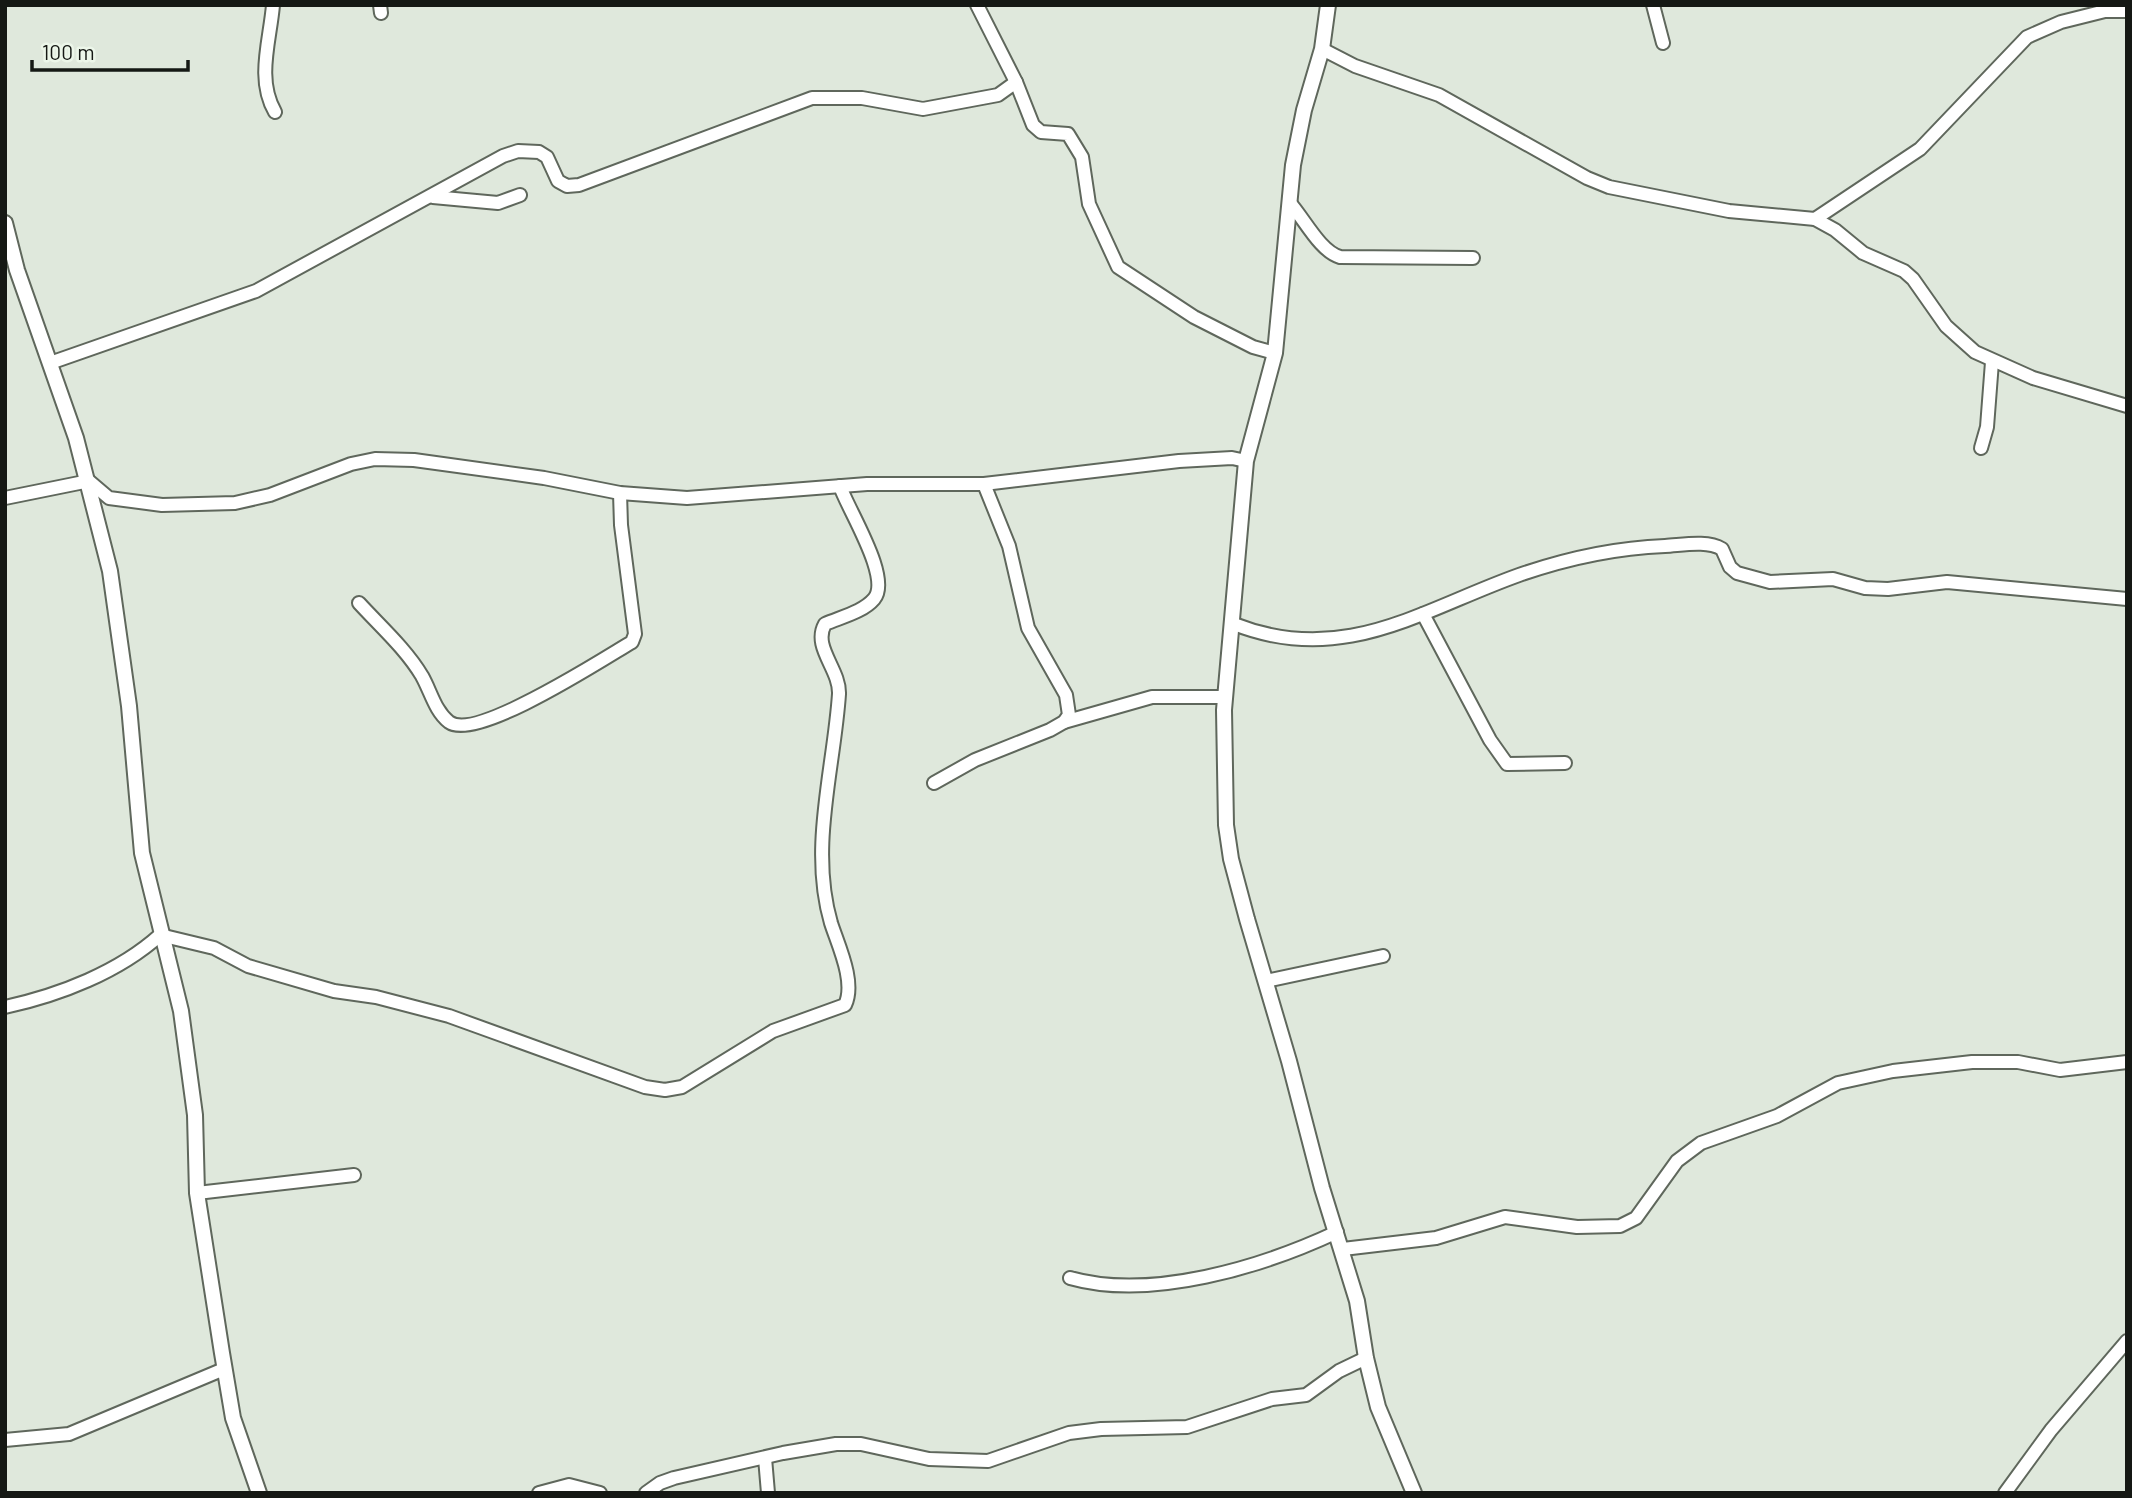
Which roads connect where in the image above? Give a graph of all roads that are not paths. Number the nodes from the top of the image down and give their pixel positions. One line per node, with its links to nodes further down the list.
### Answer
1 (273, 5): 9 (street)
2 (977, 5): 8 (street)
3 (1328, 5): 7 (street)
4 (1653, 5): 6 (street)
5 (2127, 11): 13 (street)
6 (1663, 43)
7 (1322, 49): 12 (street); 13 (street)
8 (1016, 82): 11 (street); 16 (street)
9 (275, 111)
10 (520, 195): 11 (street)
11 (433, 197): 18 (street)
12 (1290, 203): 15 (street); 16 (street)
13 (1815, 219): 17 (street)
14 (5, 223): 18 (street)
15 (1472, 258)
16 (1275, 353): 21 (street)
17 (1992, 362): 19 (street); 20 (street)
18 (50, 363): 22 (street)
19 (2127, 407)
20 (1981, 448)
21 (1246, 461): 23 (street); 30 (street)
22 (89, 481): 25 (street); 26 (street); 35 (street)
23 (984, 484): 24 (street); 32 (street)
24 (840, 486): 25 (street); 35 (street)
25 (620, 493): 28 (street)
26 (5, 498)
27 (2127, 599): 29 (street)
28 (359, 603)
29 (1423, 614): 30 (street); 33 (street)
30 (1234, 624): 31 (street)
31 (1225, 697): 32 (street); 37 (street)
32 (1064, 722): 34 (street)
33 (1565, 763)
34 (934, 783)
35 (160, 934): 38 (street); 41 (street)
36 (1384, 956): 37 (street)
37 (1266, 981): 42 (street)
38 (5, 1007)
39 (2127, 1062): 43 (street)
40 (355, 1175): 41 (street)
41 (197, 1193): 47 (street)
42 (1337, 1232): 43 (street); 44 (street)
43 (1343, 1250): 46 (street)
44 (1070, 1278)
45 (2127, 1341): 56 (street)
46 (1366, 1358): 49 (street); 55 (street)
47 (225, 1369): 48 (street); 50 (street)
48 (5, 1440)
49 (765, 1458): 53 (street); 54 (street)
50 (259, 1493)
51 (539, 1493): 52 (street)
52 (600, 1493)
53 (646, 1493)
54 (768, 1493)
55 (1414, 1493)
56 (2005, 1493)

